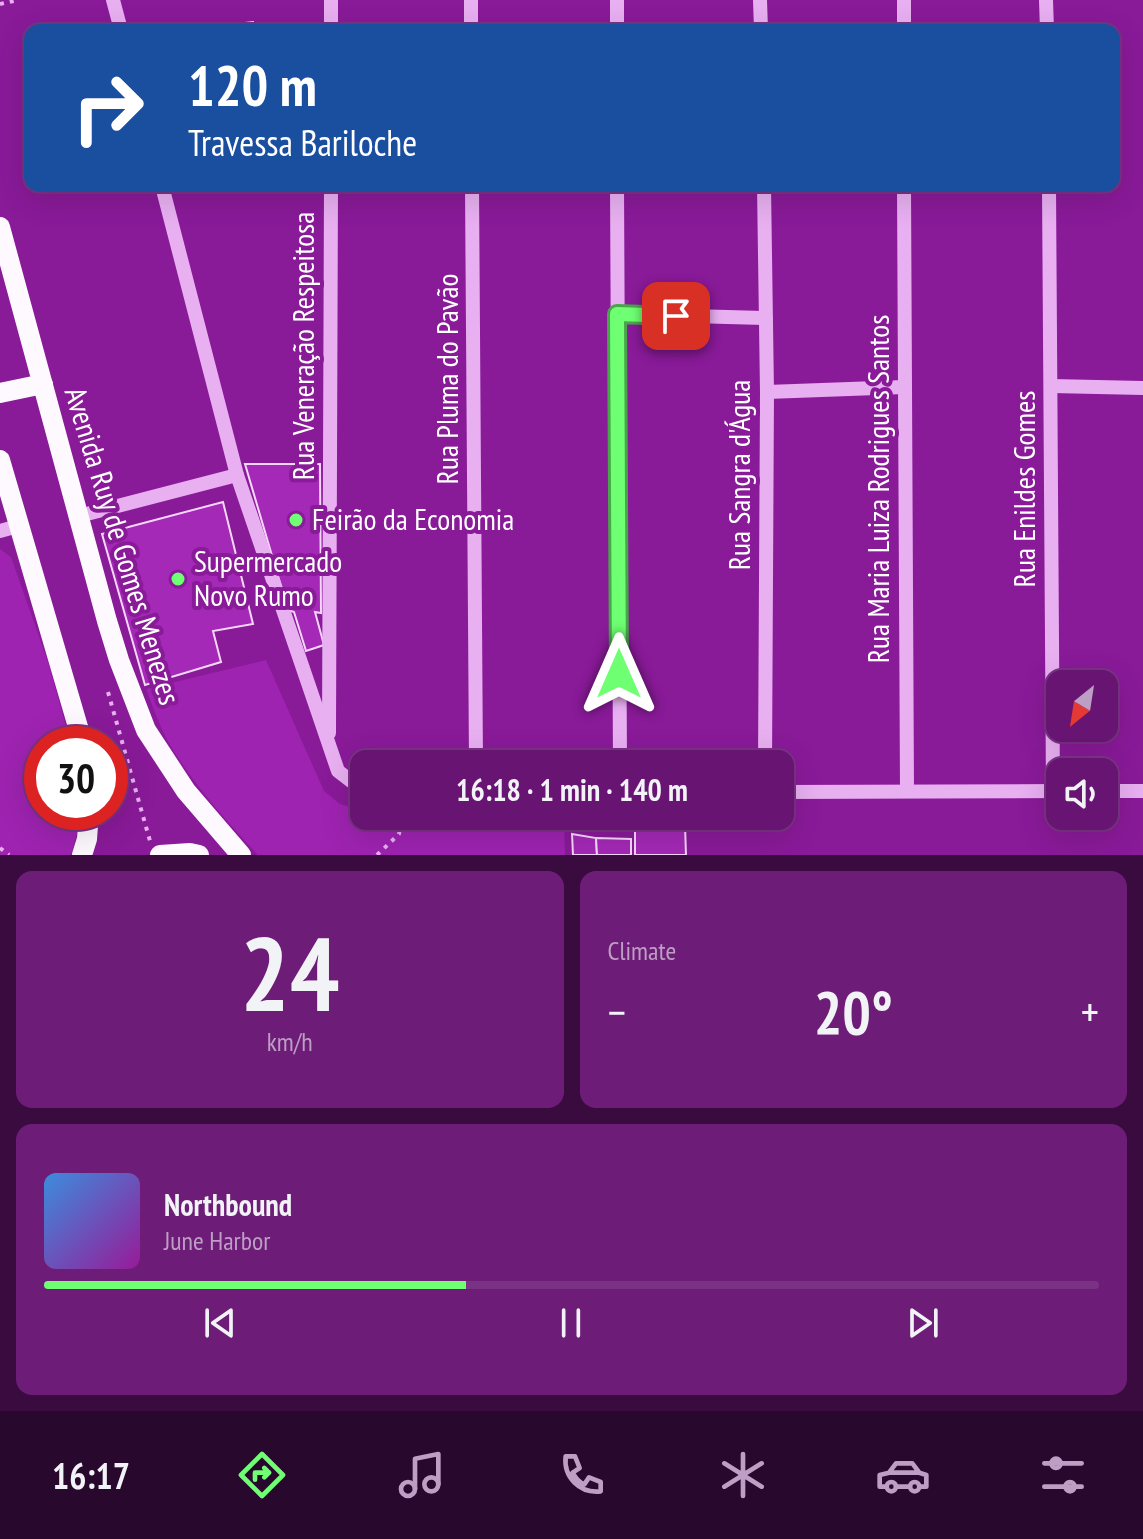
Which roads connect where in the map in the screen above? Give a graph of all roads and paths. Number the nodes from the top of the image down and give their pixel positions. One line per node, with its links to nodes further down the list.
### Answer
1 (18, 0): 9 (path)
2 (113, 0): 10 (street)
3 (331, 0): 11 (street)
4 (471, 0): 12 (street)
5 (617, 0): 13 (street)
6 (760, 0): 14 (street)
7 (904, 0): 15 (street)
8 (1046, 0): 16 (street)
9 (0, 4)
10 (119, 24)
11 (331, 24)
12 (471, 24)
13 (617, 24)
14 (761, 24)
15 (904, 24)
16 (1047, 24)
17 (164, 192): 34 (street)
18 (331, 192): 38 (street, Rua Veneração Respeitosa)
19 (472, 192): 39 (street, Rua Pluma do Pavão)
20 (617, 192): 25 (street)
21 (764, 192): 26 (street, Rua Sangra d'Água)
22 (904, 192): 29 (street, Rua Maria Luiza Rodrigues Santos)
23 (1049, 192): 28 (street, Rua Enildes Gomes)
24 (0, 227): 27 (main road, Avenida Ruy de Gomes Menezes)
25 (617, 314): 26 (street); 40 (street)
26 (766, 318): 31 (street, Rua Sangra d'Água)
27 (43, 384): 32 (main road); 35 (main road, Avenida Ruy de Gomes Menezes)
28 (1051, 386): 30 (street); 42 (street, Rua Enildes Gomes)
29 (904, 387): 31 (street); 44 (street, Rua Maria Luiza Rodrigues Santos)
30 (1143, 388)
31 (767, 392): 41 (street, Rua Sangra d'Água)
32 (0, 393)
33 (0, 460): 36 (main road)
34 (237, 475): 35 (street); 38 (street)
35 (79, 516): 56 (main road, Avenida Ruy de Gomes Menezes)
36 (9, 529): 37 (main road)
37 (77, 726)
38 (329, 746): 43 (street)
39 (476, 750)
40 (620, 750)
41 (765, 750)
42 (1056, 758)
43 (350, 780)
44 (907, 791): 45 (street); 48 (street)
45 (1046, 791)
46 (1118, 791): 47 (street)
47 (1143, 791)
48 (794, 792)
49 (88, 830): 54 (main road)
50 (400, 830): 57 (path)
51 (0, 848): 53 (path)
52 (193, 854): 55 (main road)
53 (9, 855)
54 (82, 855)
55 (160, 855)
56 (241, 855)
57 (377, 855)

